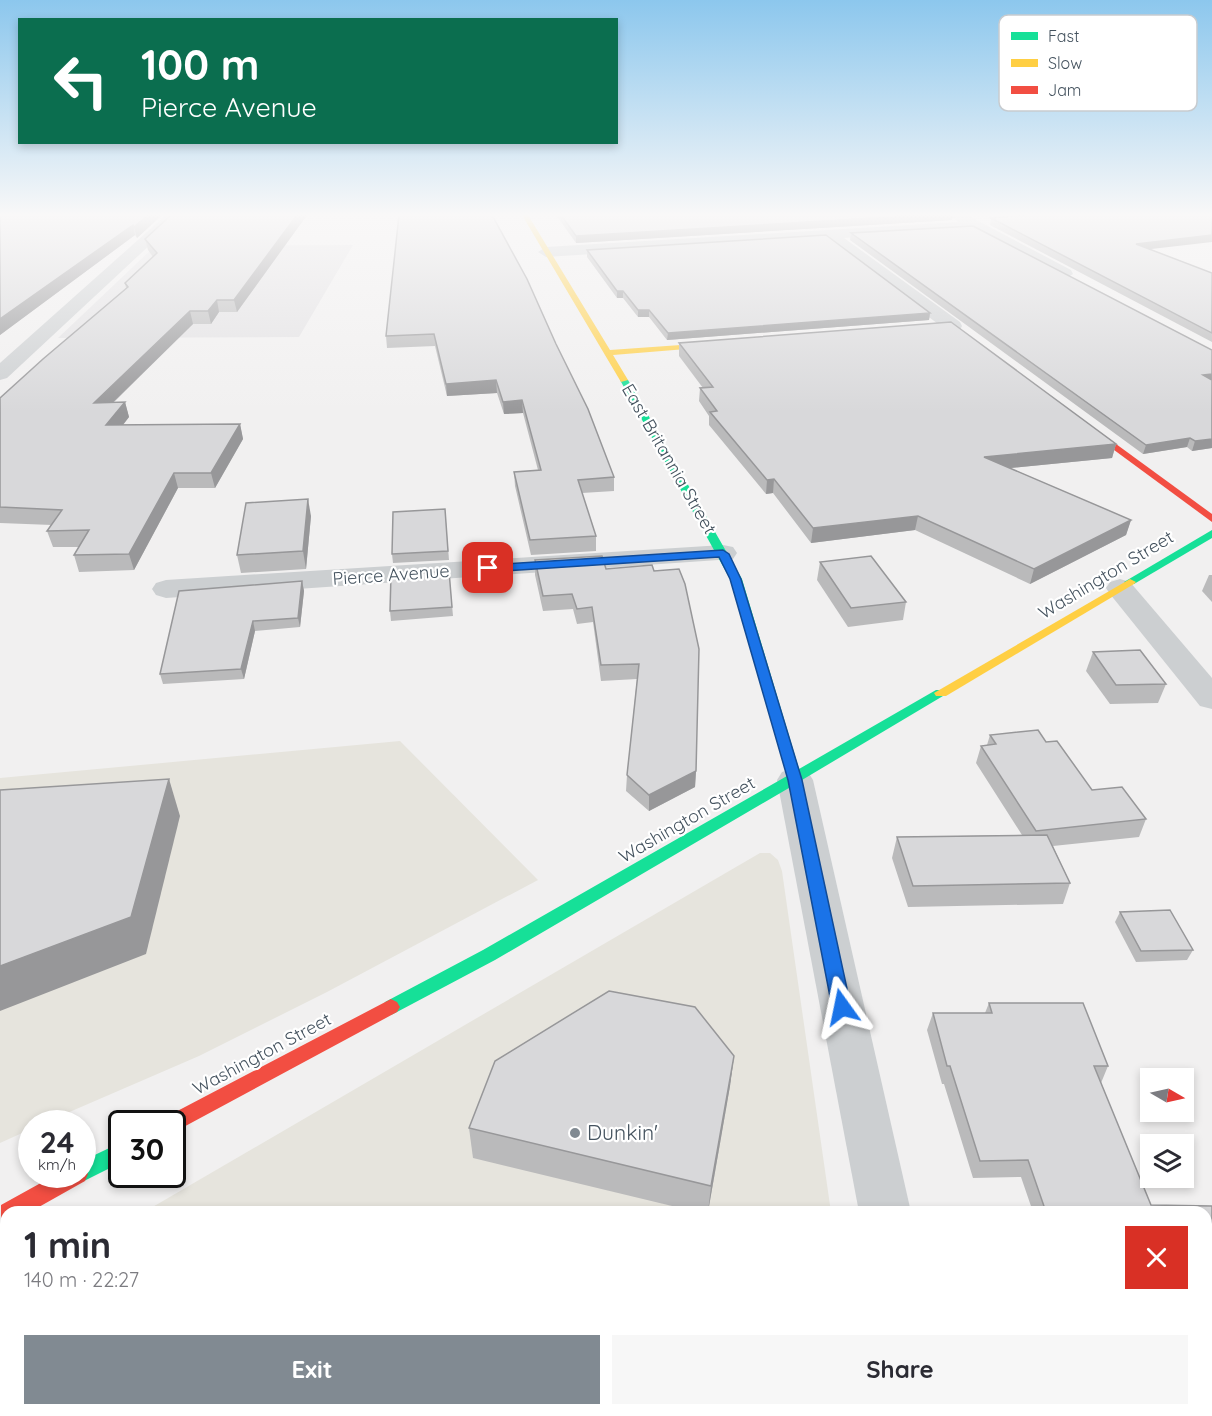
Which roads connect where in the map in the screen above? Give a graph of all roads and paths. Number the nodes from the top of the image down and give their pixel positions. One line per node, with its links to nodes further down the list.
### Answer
1 (102, 281): 10 (street)
2 (564, 281): 9 (street, East Britannia Street)
3 (892, 281): 7 (street)
4 (1078, 281): 5 (street)
5 (1083, 284)
6 (929, 328): 7 (street)
7 (958, 330)
8 (741, 343): 9 (street)
9 (608, 353): 14 (street, East Britannia Street)
10 (0, 374)
11 (1068, 412): 12 (street)
12 (1212, 519)
13 (1212, 533): 15 (street, Washington Street)
14 (723, 554): 16 (street, Pierce Avenue); 18 (street, East Britannia Street)
15 (1120, 588): 17 (street); 18 (street, Washington Street)
16 (166, 589)
17 (1212, 699)
18 (795, 780): 19 (street, Washington Street); 22 (street, East Britannia Street)
19 (186, 1116)
20 (53, 1188): 21 (street)
21 (21, 1206)
22 (884, 1206)

